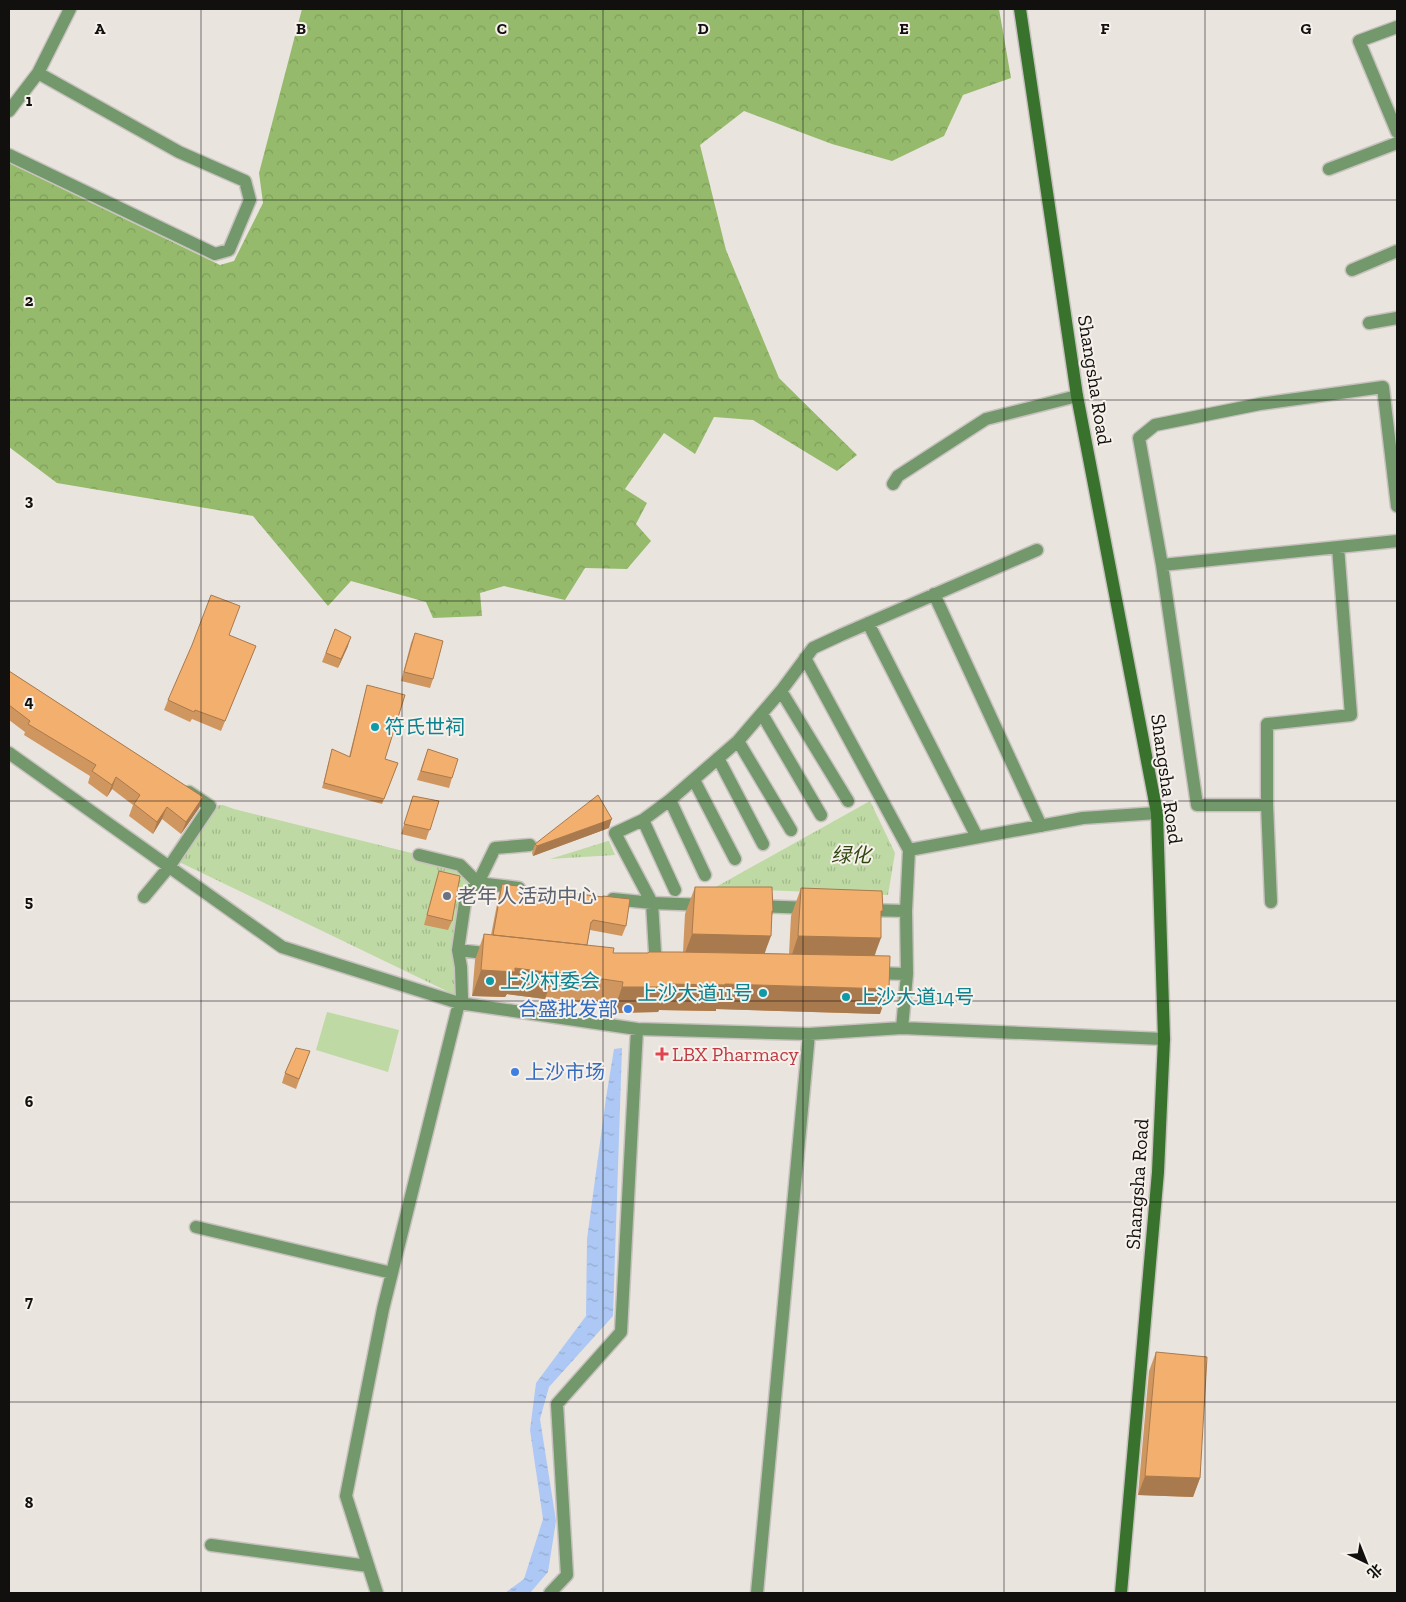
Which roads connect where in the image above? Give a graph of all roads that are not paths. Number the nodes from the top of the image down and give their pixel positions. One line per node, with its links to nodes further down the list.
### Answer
1 (68, 9): 4 (street)
2 (1020, 9): 14 (main road, Shangsha Road)
3 (1397, 26): 6 (street)
4 (38, 73): 5 (street); 8 (street)
5 (9, 111)
6 (1397, 132)
7 (1397, 142): 9 (street)
8 (9, 155)
9 (1329, 169)
10 (1397, 251): 11 (street)
11 (1352, 270)
12 (1397, 318): 13 (street)
13 (1369, 323)
14 (1077, 396): 15 (street); 34 (main road, Shangsha Road)
15 (894, 484)
16 (1397, 506): 20 (street)
17 (1397, 541): 18 (street)
18 (1338, 547): 20 (street); 33 (street)
19 (1037, 550): 21 (street)
20 (1162, 565): 33 (street)
21 (934, 594): 22 (street); 37 (street)
22 (868, 623): 23 (street); 39 (street)
23 (805, 658): 24 (street); 42 (street)
24 (781, 691): 25 (street); 32 (street)
25 (762, 714): 26 (street); 35 (street)
26 (738, 741): 28 (street); 38 (street)
27 (9, 753): 45 (street)
28 (718, 758): 29 (street); 40 (street)
29 (694, 780): 31 (street); 44 (street)
30 (176, 784): 45 (street)
31 (670, 800): 36 (street); 46 (street)
32 (848, 801)
33 (1267, 805): 52 (street)
34 (1157, 813): 37 (street); 68 (main road, Shangsha Road)
35 (821, 815)
36 (642, 820): 49 (street); 53 (street)
37 (1041, 826): 39 (street)
38 (791, 830)
39 (977, 837): 42 (street)
40 (763, 844)
41 (530, 845): 47 (street)
42 (908, 850): 58 (street)
43 (419, 855): 47 (street)
44 (735, 859)
45 (169, 867): 50 (street); 64 (street)
46 (705, 875)
47 (478, 883): 48 (street); 59 (street)
48 (536, 890)
49 (675, 890)
50 (144, 897)
51 (604, 898): 53 (street)
52 (1271, 902)
53 (652, 903): 54 (street); 61 (street)
54 (720, 905)
55 (740, 906): 56 (street)
56 (828, 909)
57 (857, 910): 58 (street)
58 (906, 911): 63 (street)
59 (458, 950): 60 (street); 64 (street)
60 (507, 955)
61 (656, 969)
62 (859, 973): 63 (street)
63 (907, 974): 65 (street)
64 (459, 1003): 66 (street); 70 (street)
65 (902, 1028): 67 (street); 68 (street)
66 (636, 1029): 67 (street); 74 (street)
67 (809, 1034): 75 (street)
68 (1164, 1039): 76 (main road, Shangsha Road)
69 (196, 1227): 70 (street)
70 (392, 1273): 72 (street)
71 (211, 1545): 72 (street)
72 (368, 1566): 73 (street)
73 (377, 1593)
74 (550, 1593)
75 (757, 1593)
76 (1121, 1593)

